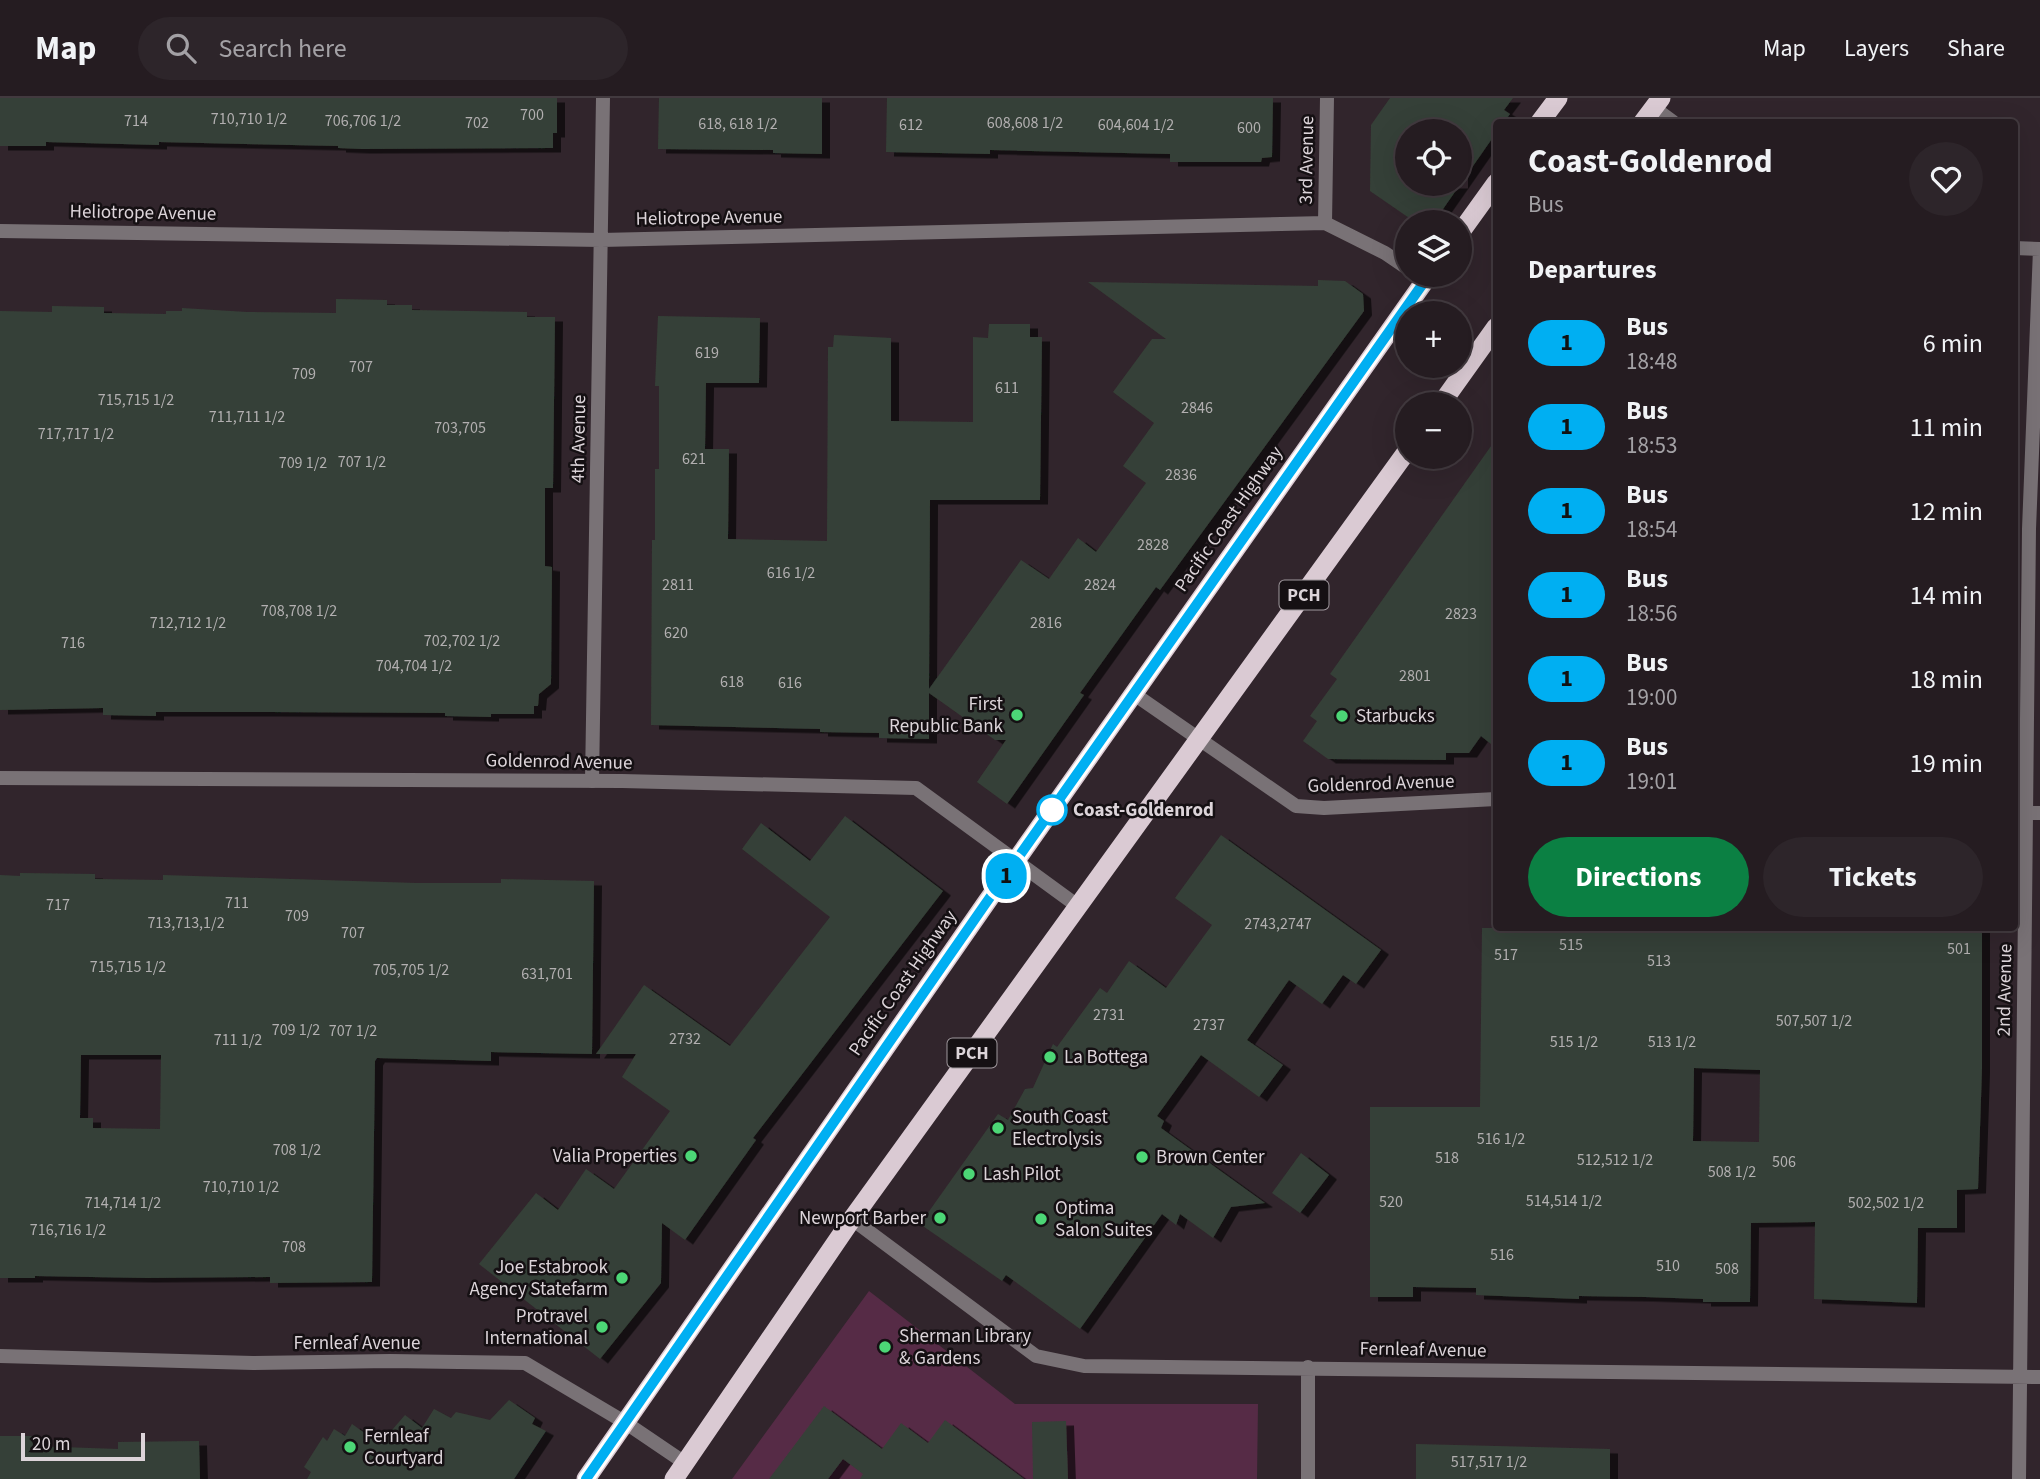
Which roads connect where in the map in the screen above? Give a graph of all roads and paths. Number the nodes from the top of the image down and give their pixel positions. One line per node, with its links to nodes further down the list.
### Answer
1 (603, 98): 11 (street, 4th Avenue)
2 (1327, 98): 9 (street, 3rd Avenue)
3 (1558, 98): 5 (highway)
4 (1653, 109): 6 (street)
5 (1543, 119)
6 (1668, 119)
7 (1493, 187): 8 (highway)
8 (1472, 216)
9 (1325, 223): 11 (street, Heliotrope Avenue); 14 (street, Heliotrope Avenue)
10 (0, 230): 11 (street, Heliotrope Avenue)
11 (601, 240): 22 (street, 4th Avenue)
12 (2018, 248): 13 (street)
13 (2040, 249): 24 (street, 2nd Avenue)
14 (1395, 260)
15 (1416, 287): 19 (highway, Pacific Coast Highway)
16 (1493, 331): 17 (highway)
17 (1450, 392)
18 (1395, 468): 20 (highway, PCH)
19 (1134, 694): 20 (street, Goldenrod Avenue); 25 (highway, Pacific Coast Highway)
20 (1201, 738): 23 (street, Goldenrod Avenue); 26 (highway, PCH)
21 (0, 778): 22 (street, Goldenrod Avenue)
22 (592, 781): 25 (street, Goldenrod Avenue)
23 (1493, 799)
24 (2027, 812): 30 (street, 2nd Avenue)
25 (1017, 860): 26 (street, Goldenrod Avenue); 32 (highway, Pacific Coast Highway)
26 (1079, 907): 27 (highway, PCH)
27 (852, 1219): 29 (street, Fernleaf Avenue); 33 (highway, PCH)
28 (0, 1356): 32 (street, Fernleaf Avenue)
29 (1308, 1367): 30 (street, Fernleaf Avenue); 35 (street)
30 (2022, 1377): 31 (street, Fernleaf Avenue); 36 (street, 2nd Avenue)
31 (2040, 1377)
32 (626, 1423): 33 (street, Fernleaf Avenue); 34 (highway, Pacific Coast Highway)
33 (680, 1471)
34 (586, 1479)
35 (1308, 1479)
36 (2020, 1479)

